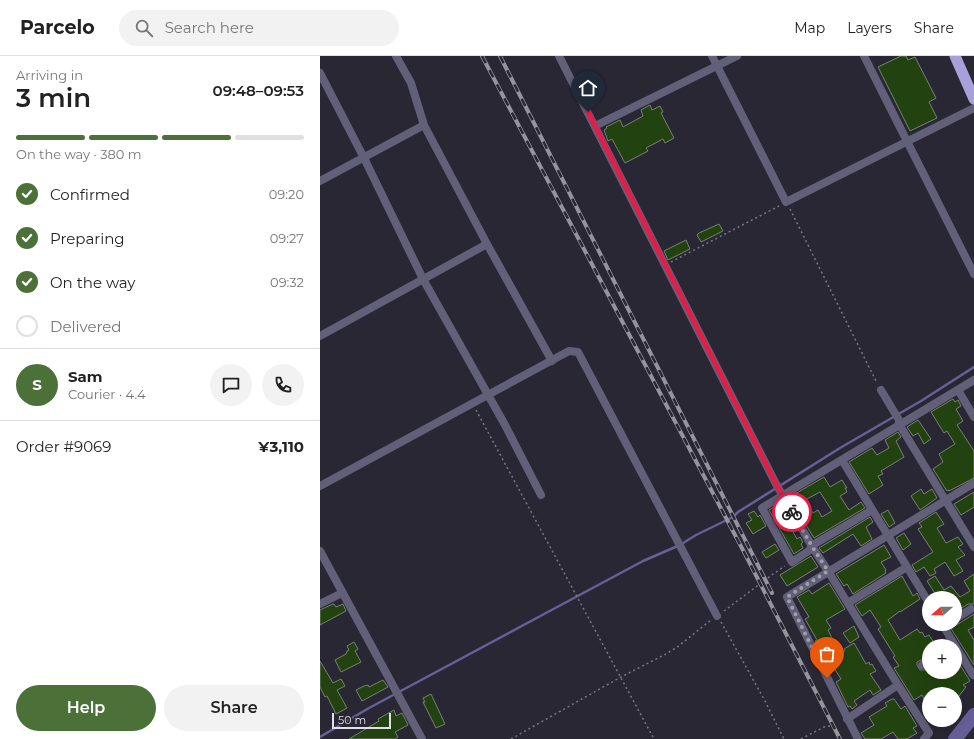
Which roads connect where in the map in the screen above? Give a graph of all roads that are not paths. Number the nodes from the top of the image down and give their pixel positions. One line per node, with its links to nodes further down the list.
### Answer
1 (396, 56): 11 (street)
2 (559, 56): 12 (street)
3 (712, 56): 7 (street)
4 (737, 56): 7 (street)
5 (864, 56): 13 (street)
6 (955, 56): 9 (highway)
7 (717, 66): 12 (street); 13 (street)
8 (320, 73): 14 (street)
9 (974, 99)
10 (974, 108): 13 (street)
11 (424, 125): 14 (street); 16 (street)
12 (595, 126): 30 (street)
13 (908, 142): 17 (street)
14 (364, 158): 15 (street); 18 (street)
15 (320, 181)
16 (487, 244): 18 (street); 20 (street)
17 (974, 274)
18 (424, 279): 19 (street); 24 (street)
19 (320, 336)
20 (552, 361): 24 (street); 46 (street)
21 (974, 380): 23 (street)
22 (881, 390): 26 (street)
23 (958, 390): 25 (street); 26 (street)
24 (488, 396): 29 (street); 31 (street)
25 (974, 417)
26 (897, 419): 27 (street); 32 (street)
27 (842, 460): 30 (street); 33 (street)
28 (974, 483): 32 (street)
29 (320, 486)
30 (782, 494): 35 (street); 35 (street)
31 (541, 495)
32 (945, 500): 34 (street); 36 (street)
33 (872, 510): 34 (street); 35 (street)
34 (888, 536): 38 (street); 39 (street)
35 (812, 547): 39 (street)
36 (974, 547)
37 (320, 552): 40 (street)
38 (907, 567): 41 (street); 42 (street)
39 (828, 571): 42 (street); 50 (street)
40 (342, 592): 43 (street); 51 (street)
41 (922, 592)
42 (848, 603): 49 (street)
43 (320, 604)
44 (971, 609): 45 (street)
45 (962, 615)
46 (717, 616)
47 (962, 659): 48 (street)
48 (974, 672)
49 (898, 685): 50 (street); 53 (street)
50 (848, 719): 52 (street)
51 (420, 738)
52 (858, 739)
53 (924, 739)

